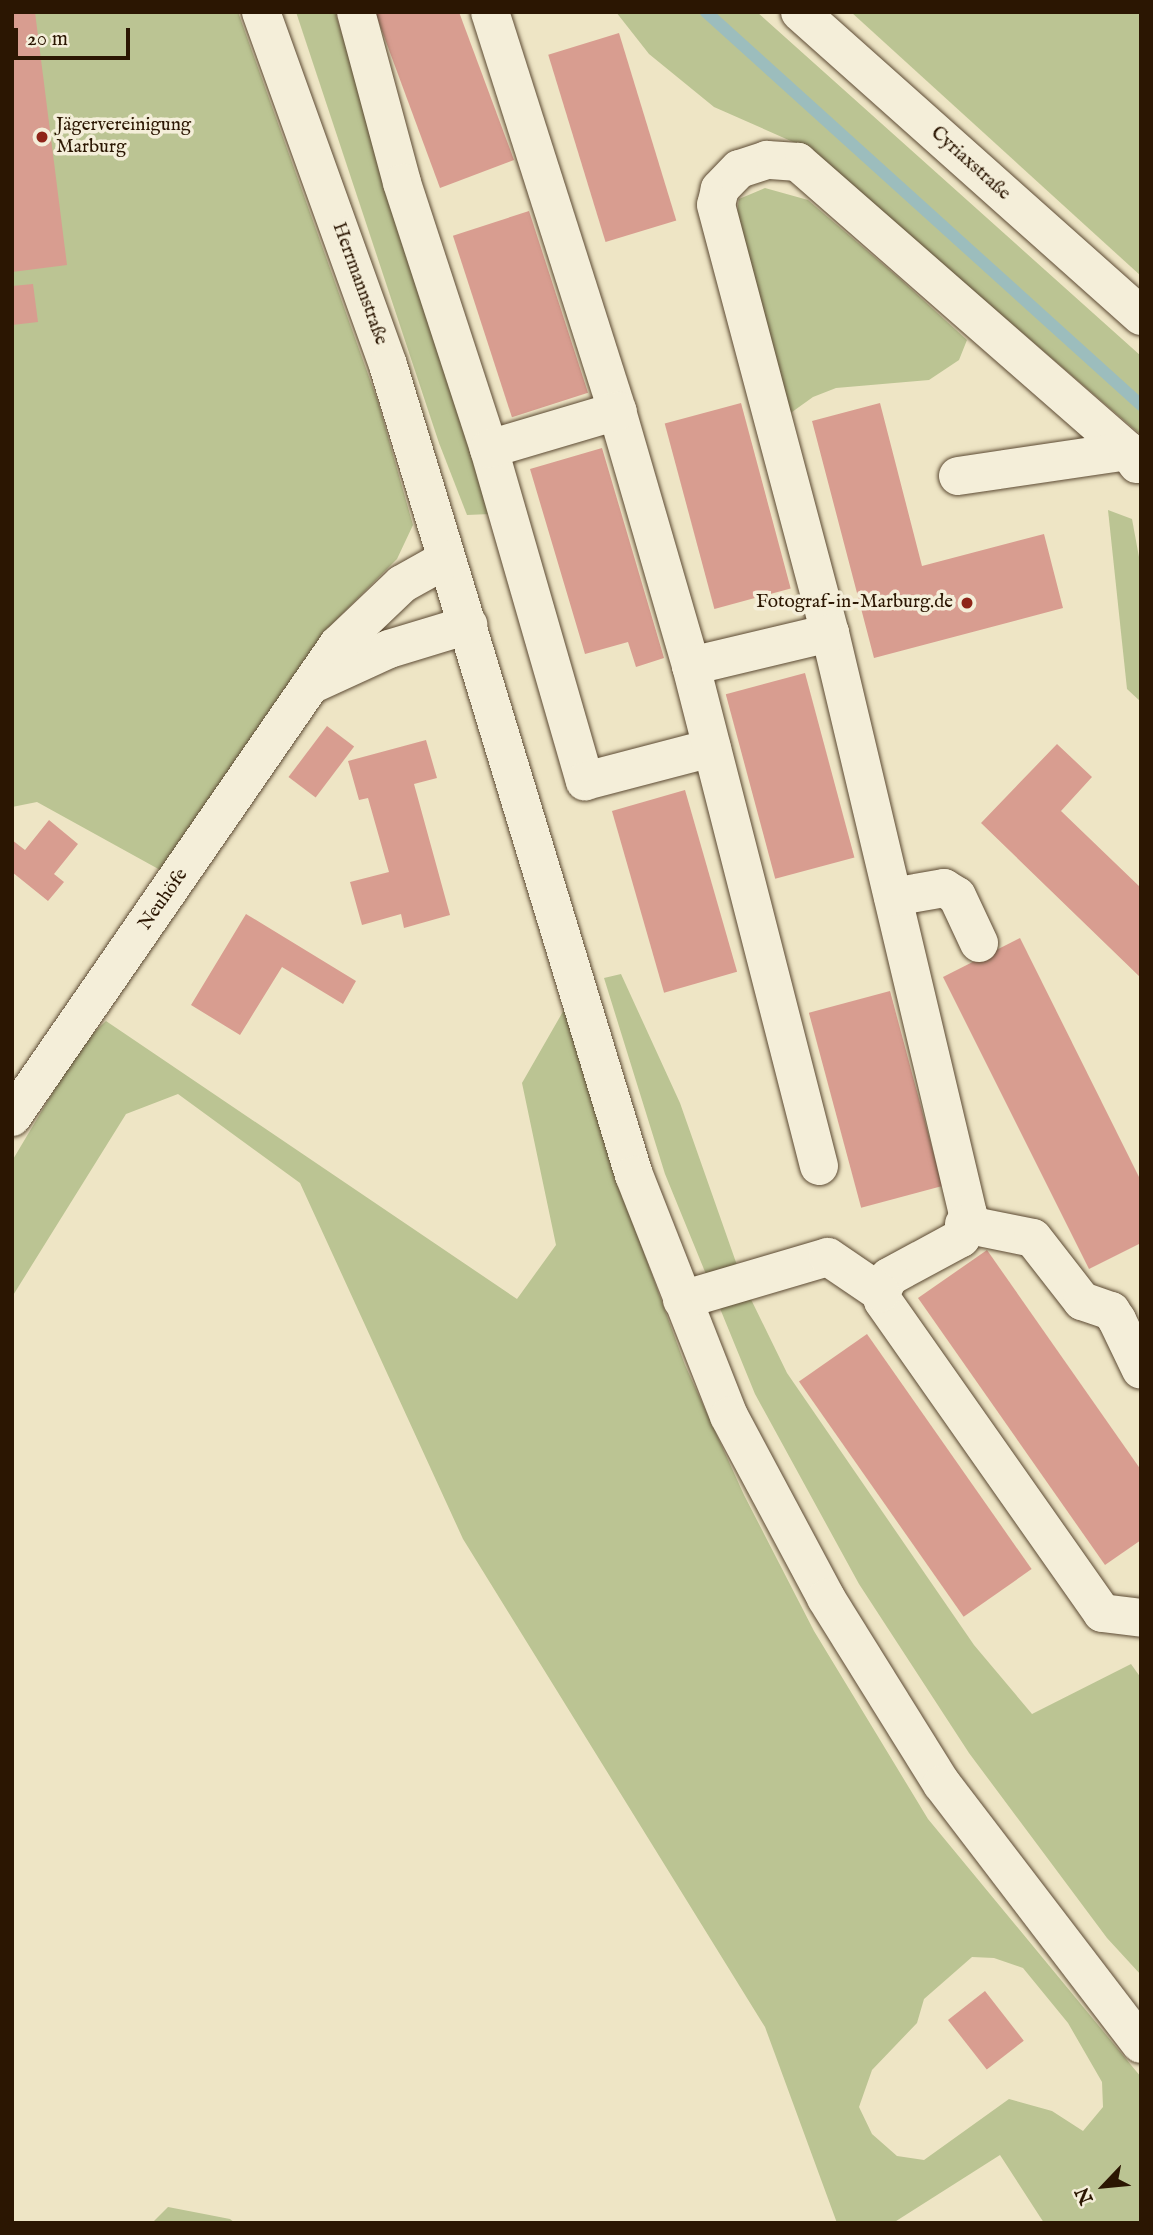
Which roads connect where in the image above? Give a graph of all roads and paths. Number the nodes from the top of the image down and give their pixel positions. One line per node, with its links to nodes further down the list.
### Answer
1 (261, 12): 10 (street, Herrmannstraße)
2 (356, 12): 7 (street)
3 (489, 12): 6 (street)
4 (800, 12): 5 (street, Cyriaxstraße)
5 (1141, 316)
6 (617, 411): 7 (street); 13 (street)
7 (489, 449): 15 (street)
8 (1135, 460): 9 (street); 12 (street)
9 (958, 476)
10 (447, 559): 11 (street, Herrmannstraße); 14 (street, Neuhöfe)
11 (468, 625): 14 (street); 22 (street, Herrmannstraße)
12 (830, 633): 13 (street); 16 (street)
13 (691, 666): 15 (street)
14 (315, 683): 18 (street, Neuhöfe)
15 (712, 748): 19 (street)
16 (893, 897): 17 (street); 20 (street)
17 (979, 943)
18 (12, 1117)
19 (820, 1166)
20 (964, 1224): 21 (street); 23 (street)
21 (881, 1293): 22 (street); 24 (street)
22 (682, 1300): 25 (street, Herrmannstraße)
23 (1141, 1370)
24 (1141, 1618)
25 (1141, 2045)

